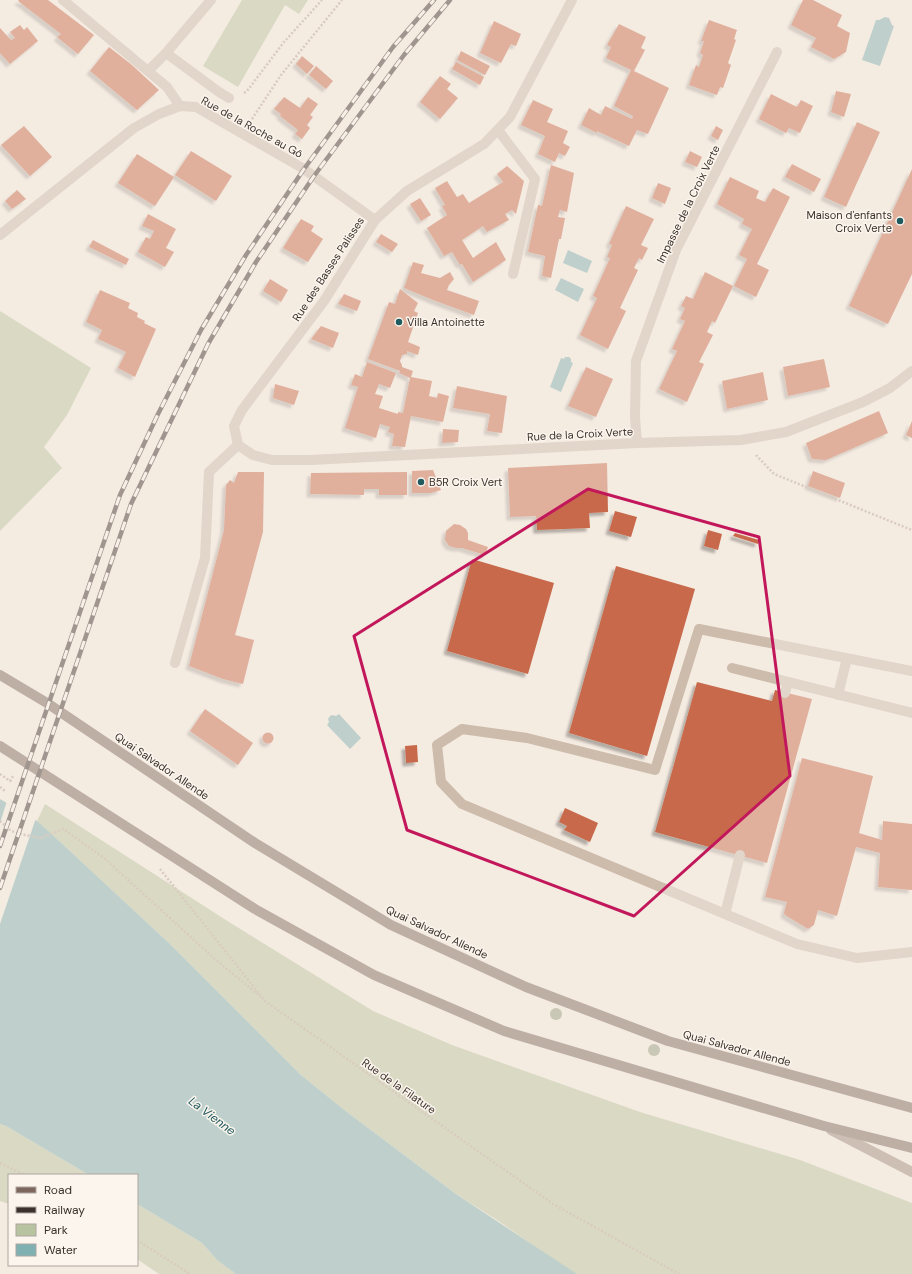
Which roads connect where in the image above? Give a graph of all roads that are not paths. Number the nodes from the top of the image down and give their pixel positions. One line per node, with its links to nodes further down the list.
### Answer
1 (64, 0): 6 (street)
2 (211, 0): 5 (street)
3 (572, 0): 9 (street, Rue des Basses Palisses)
4 (777, 52): 14 (street, Impasse de la Croix Verte)
5 (166, 53): 6 (street); 7 (street)
6 (148, 71): 8 (street)
7 (229, 98)
8 (180, 106): 10 (street, Rue de la Roche au Gô); 11 (street, Rue de la Roche au Gô)
9 (498, 130): 10 (street, Rue des Basses Palisses); 12 (street)
10 (375, 220): 15 (street, Rue des Basses Palisses)
11 (0, 235)
12 (513, 274)
13 (912, 371): 14 (street, Rue de la Croix Verte)
14 (637, 443): 15 (street, Rue de la Croix Verte)
15 (238, 446): 17 (street)
16 (847, 658): 19 (street); 23 (street); 27 (street)
17 (175, 663)
18 (732, 668): 21 (street)
19 (912, 671)
20 (0, 675): 29 (main road, Quai Salvador Allende)
21 (788, 682): 22 (street); 23 (street)
22 (785, 693)
23 (838, 695): 24 (street)
24 (912, 713)
25 (0, 746): 30 (main road)
26 (740, 855): 27 (street)
27 (725, 914): 28 (street)
28 (912, 952)
29 (912, 1108)
30 (824, 1126): 31 (main road); 32 (main road)
31 (912, 1148)
32 (912, 1172)

